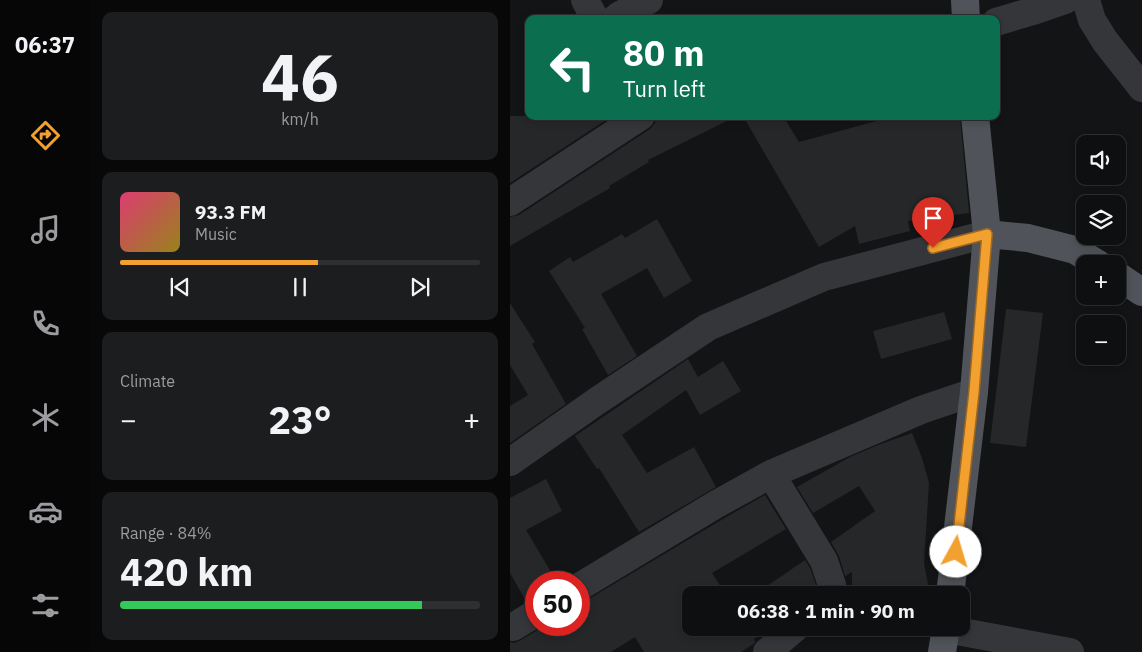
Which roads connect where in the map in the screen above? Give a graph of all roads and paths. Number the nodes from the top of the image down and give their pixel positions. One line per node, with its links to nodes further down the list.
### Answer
1 (585, 0): 6 (street)
2 (649, 0): 7 (street)
3 (965, 0): 8 (main road)
4 (1065, 0): 9 (street)
5 (1086, 0): 10 (street)
6 (593, 15)
7 (620, 15)
8 (966, 15)
9 (1000, 21)
10 (1142, 88)
11 (636, 120): 13 (street)
12 (975, 120): 14 (main road)
13 (510, 202)
14 (987, 234): 15 (main road); 18 (main road); 19 (street)
15 (1083, 255)
16 (1126, 281): 17 (main road)
17 (1142, 292)
18 (974, 392): 20 (street); 23 (main road)
19 (510, 462)
20 (771, 474): 21 (street); 22 (street)
21 (590, 580)
22 (832, 586)
23 (951, 586)
24 (525, 619): 25 (street)
25 (513, 626)
26 (786, 636): 28 (street)
27 (945, 636): 29 (street)
28 (767, 652)
29 (1070, 652)

